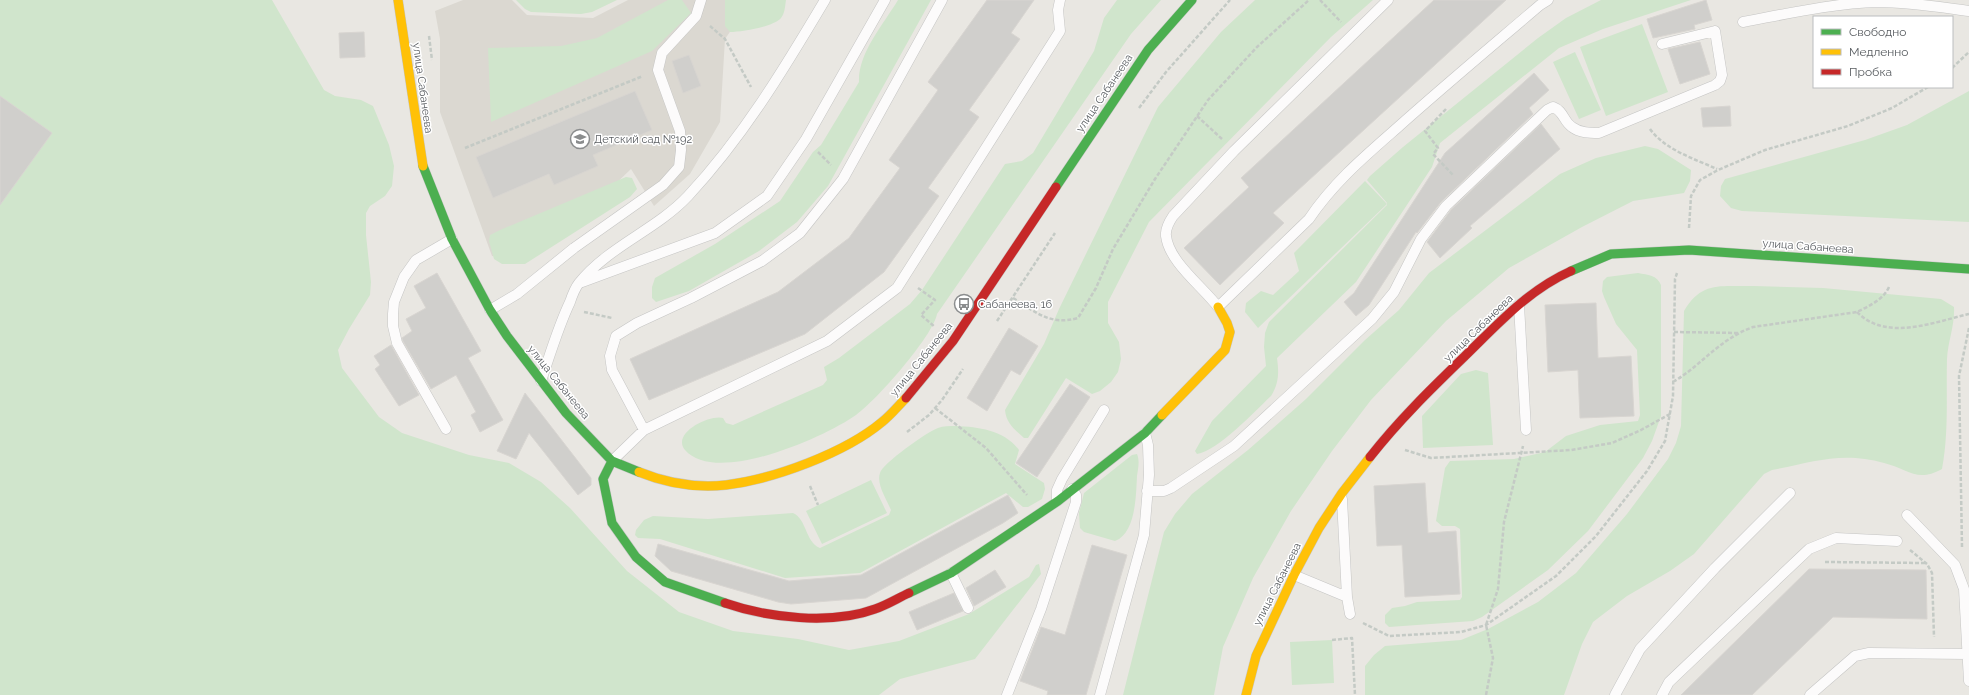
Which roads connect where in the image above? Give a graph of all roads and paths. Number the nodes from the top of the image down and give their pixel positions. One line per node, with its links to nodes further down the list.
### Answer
1 (398, 0): 33 (street, улица Сабанеева)
2 (701, 0): 13 (lane)
3 (825, 0): 23 (lane)
4 (885, 0): 27 (lane)
5 (942, 0): 32 (lane)
6 (1060, 0): 36 (lane)
7 (1192, 0): 62 (street, улица Сабанеева)
8 (1309, 0): 26 (path)
9 (1320, 0): 16 (path)
10 (1388, 0): 16 (lane)
11 (1548, 0): 41 (lane)
12 (1969, 11): 14 (lane)
13 (696, 16): 21 (lane); 23 (path)
14 (1743, 22)
15 (428, 30): 19 (path)
16 (1353, 33): 41 (lane)
17 (1662, 44): 25 (lane)
18 (1969, 52): 20 (path)
19 (432, 67)
20 (1953, 67)
21 (658, 70): 29 (path); 42 (lane)
22 (1926, 88): 30 (path)
23 (764, 101): 38 (lane)
24 (1445, 112): 31 (path)
25 (1640, 115): 30 (path); 65 (lane)
26 (1197, 116): 28 (path); 39 (path)
27 (806, 139): 32 (path); 38 (lane)
28 (1226, 144)
29 (465, 148)
30 (1718, 170): 34 (path)
31 (1454, 176)
32 (843, 179): 46 (lane)
33 (452, 239): 42 (street, улица Сабанеева); 56 (lane)
34 (1688, 250): 35 (street, улица Сабанеева); 40 (street, улица Сабанеева); 49 (path)
35 (1969, 268)
36 (905, 278): 48 (path); 57 (lane)
37 (1892, 282): 44 (path)
38 (578, 284): 43 (lane)
39 (1013, 298)
40 (1519, 303): 58 (lane); 60 (street, улица Сабанеева)
41 (1218, 307): 59 (street)
42 (490, 310): 51 (street, улица Сабанеева)
43 (565, 312): 46 (path); 51 (lane)
44 (1857, 312): 45 (path); 50 (path)
45 (1969, 314)
46 (637, 323): 57 (lane)
47 (1969, 328): 73 (path)
48 (938, 329)
49 (1674, 332): 50 (path); 52 (path)
50 (1740, 333): 52 (path)
51 (541, 381): 62 (street, улица Сабанеева)
52 (1672, 382): 55 (path)
53 (935, 408): 70 (path)
54 (1104, 410): 68 (lane)
55 (1670, 414): 61 (path); 82 (path)
56 (446, 429)
57 (644, 430): 62 (lane)
58 (1526, 430): 61 (path)
59 (1145, 433): 64 (street); 65 (lane)
60 (1388, 434): 61 (path); 67 (street, улица Сабанеева)
61 (1522, 454): 82 (path)
62 (612, 461): 76 (street)
63 (808, 483): 69 (path)
64 (1072, 489): 68 (street); 87 (lane)
65 (1147, 491): 88 (lane)
66 (1790, 492): 92 (lane)
67 (1342, 493): 77 (street, улица Сабанеева); 79 (lane)
68 (1058, 502): 70 (street)
69 (818, 505)
70 (1039, 514): 76 (street)
71 (1907, 515): 78 (lane)
72 (1897, 541): 75 (path); 93 (lane)
73 (1962, 550)
74 (1817, 562): 75 (path)
75 (1925, 562): 84 (path)
76 (950, 574): 80 (lane)
77 (1294, 575): 79 (lane); 89 (street, улица Сабанеева)
78 (1967, 588): 85 (lane)
79 (1347, 597): 81 (lane)
80 (968, 608)
81 (1350, 614): 82 (path)
82 (1486, 625): 91 (path)
83 (1332, 640): 90 (path)
84 (1935, 654): 85 (lane); 94 (lane)
85 (1968, 654): 86 (lane)
86 (1969, 681)
87 (1007, 695)
88 (1100, 695)
89 (1246, 695)
90 (1355, 695)
91 (1486, 695)
92 (1615, 695)
93 (1662, 695)
94 (1810, 695)

